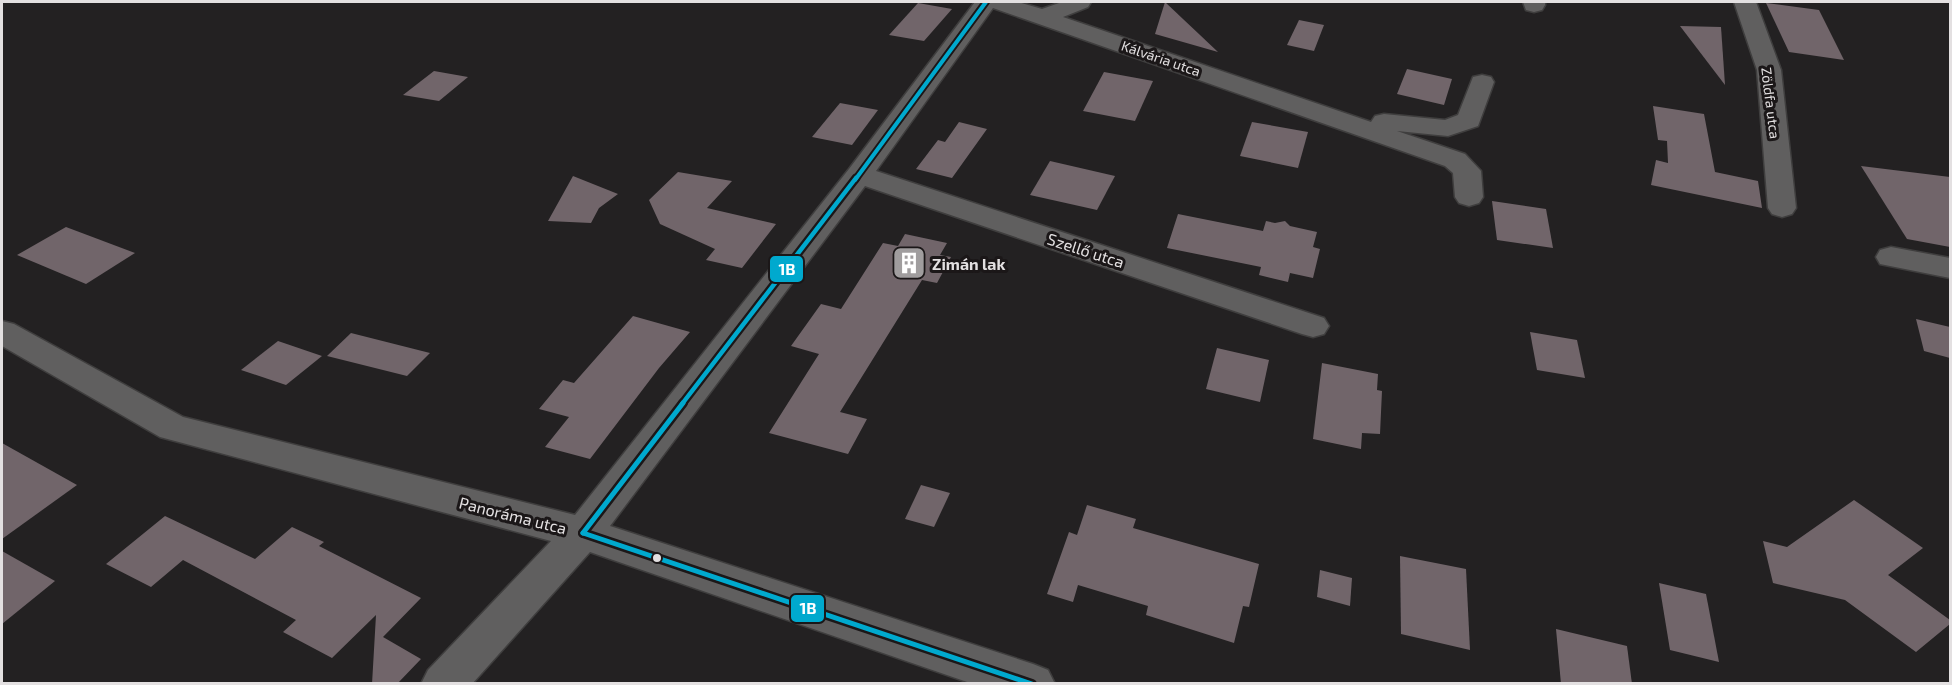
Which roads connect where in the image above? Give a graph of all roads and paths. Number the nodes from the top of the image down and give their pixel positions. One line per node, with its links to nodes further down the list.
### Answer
1 (986, 2): 8 (street)
2 (998, 2): 5 (street, Kálvária utca)
3 (1080, 2): 5 (street)
4 (1745, 2): 10 (street, Zöldfa utca)
5 (1043, 17): 7 (street, Kálvária utca)
6 (1482, 82): 7 (street, Kálvária utca)
7 (1323, 115): 9 (street, Kálvária utca)
8 (859, 175): 13 (street, Szellő utca); 15 (street)
9 (1469, 197)
10 (1782, 208)
11 (1891, 257): 12 (street)
12 (1950, 268)
13 (1314, 326)
14 (2, 332): 15 (street, Panoráma utca)
15 (583, 532): 16 (street); 17 (street, Panoráma utca)
16 (443, 684)
17 (1033, 684)

